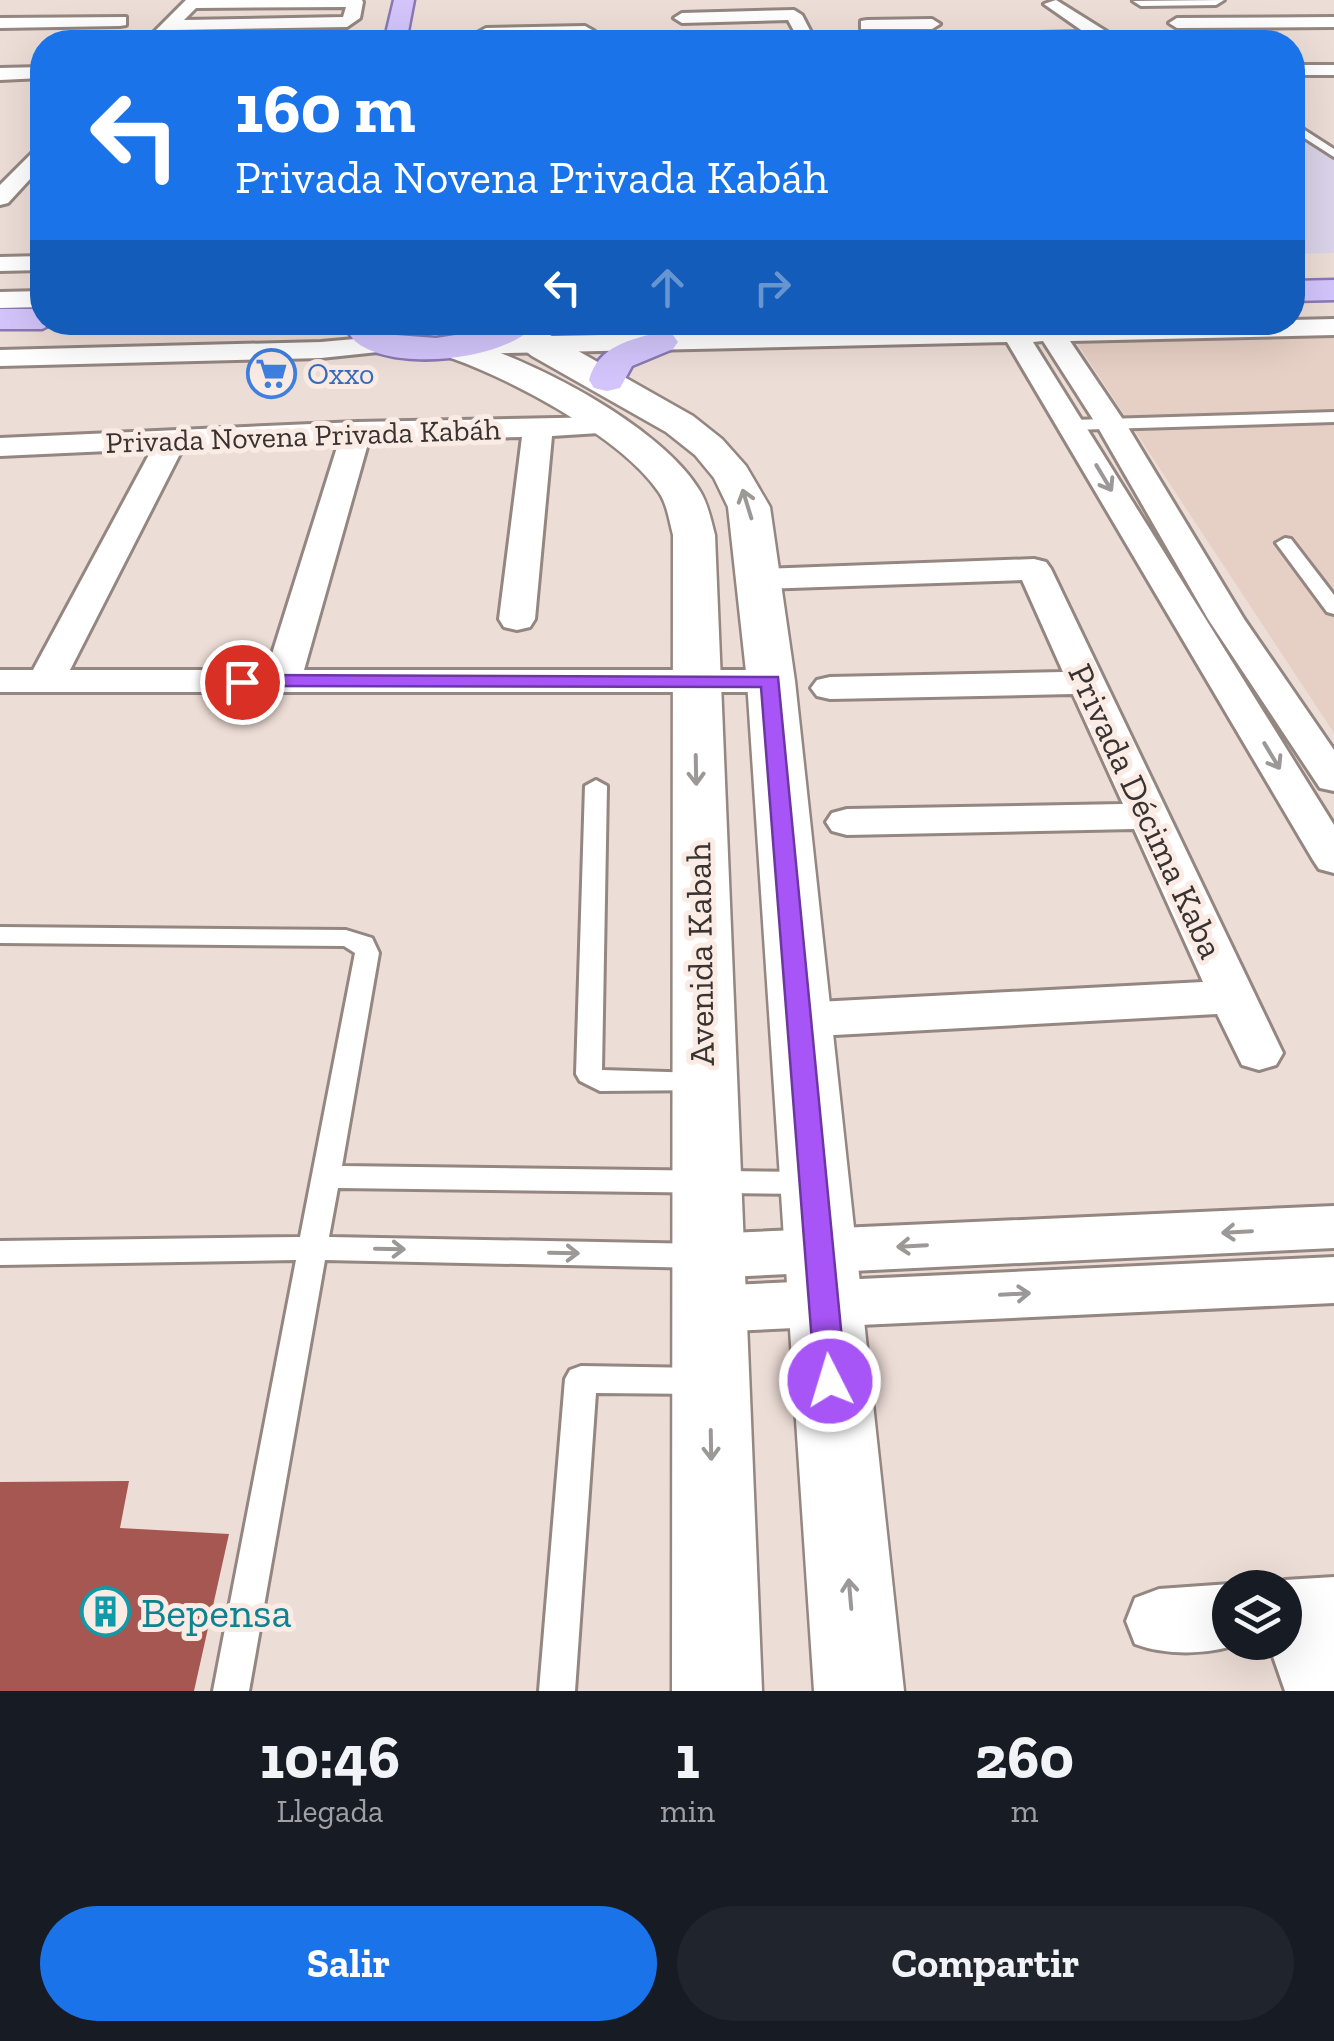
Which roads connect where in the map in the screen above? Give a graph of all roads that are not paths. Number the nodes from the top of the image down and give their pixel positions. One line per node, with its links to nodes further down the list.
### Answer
1 (1140, 0): 2 (street); 6 (street)
2 (1227, 0)
3 (1053, 9): 15 (street)
4 (382, 14): 9 (street); 9 (street)
5 (120, 21): 8 (street)
6 (1177, 22): 7 (street); 16 (street)
7 (1334, 22)
8 (0, 23)
9 (172, 25): 10 (street)
10 (166, 30)
11 (685, 30): 12 (street)
12 (798, 30)
13 (871, 30): 14 (street)
14 (942, 30)
15 (1090, 30)
16 (1190, 30)
17 (1305, 70): 18 (street)
18 (1334, 70)
19 (1305, 134): 20 (lane)
20 (1334, 154)
21 (30, 170): 22 (street)
22 (0, 200): 23 (street)
23 (28, 201)
24 (30, 263): 25 (street)
25 (0, 264)
26 (1334, 270): 27 (main road)
27 (1305, 271)
28 (1334, 290): 29 (main road)
29 (1305, 291)
30 (30, 299): 31 (street)
31 (0, 300)
32 (30, 319): 33 (main road)
33 (0, 320)
34 (1334, 327): 35 (street)
35 (1305, 328)
36 (369, 335): 41 (main road)
37 (1016, 335): 40 (street); 46 (street)
38 (1053, 335): 45 (street)
39 (500, 338): 40 (street); 41 (main road); 43 (main road, Avenida Kabah); 43 (main road, Avenida Kabah)
40 (661, 342): 43 (main road)
41 (388, 344): 42 (street)
42 (0, 358)
43 (606, 403): 47 (street, Privada Novena Privada Kabáh); 52 (main road, Avenida Kabah, one-way to 43); 61 (main road, Avenida Kabah)
44 (1334, 417): 45 (lane)
45 (1111, 424): 46 (lane); 55 (street)
46 (1072, 425): 56 (street, one-way to 56)
47 (538, 427): 48 (street, Privada Novena Privada Kabáh); 54 (street)
48 (357, 431): 49 (street, Privada Novena Privada Kabáh); 60 (street)
49 (171, 441): 50 (street, Privada Novena Privada Kabáh); 58 (street)
50 (0, 447)
51 (1285, 542): 53 (lane)
52 (760, 579): 59 (main road, Avenida Kabah); 62 (street, Privada Décima Kaba)
53 (1334, 608)
54 (517, 619)
55 (1226, 619): 56 (street); 64 (street)
56 (1189, 620): 68 (street, one-way to 68)
57 (0, 681): 58 (street)
58 (46, 681): 60 (street)
59 (771, 681): 61 (street); 71 (main road, Avenida Kabah)
60 (282, 682): 61 (street)
61 (694, 682): 73 (main road, Avenida Kabah, one-way to 73)
62 (1086, 682): 63 (street); 66 (street, Privada Décima Kaba)
63 (830, 688)
64 (1334, 779)
65 (596, 786): 73 (lane)
66 (1148, 816): 67 (street); 70 (street, Privada Décima Kaba)
67 (847, 822)
68 (1334, 860)
69 (0, 935): 74 (lane)
70 (1233, 997): 71 (street); 72 (street, Privada Décima Kaba)
71 (798, 1020): 76 (main road, Avenida Kabah)
72 (1259, 1053)
73 (703, 1083): 75 (main road, Avenida Kabah)
74 (326, 1177): 75 (lane); 78 (lane)
75 (705, 1182): 76 (lane); 82 (main road, Avenida Kabah)
76 (813, 1183): 80 (main road, Avenida Kabah)
77 (1334, 1227): 80 (street, one-way to 80)
78 (313, 1248): 79 (lane); 82 (lane, one-way to 82); 87 (lane)
79 (0, 1254)
80 (821, 1277): 81 (street, one-way to 81); 82 (street); 90 (main road, Avenida Kabah, one-way to 80)
81 (1334, 1280)
82 (707, 1282): 83 (main road, Avenida Kabah)
83 (710, 1382): 88 (lane); 89 (main road, Avenida Kabah, one-way to 89)
84 (1212, 1617): 85 (street)
85 (1158, 1621)
86 (1302, 1652): 91 (street)
87 (231, 1691)
88 (557, 1691)
89 (717, 1691)
90 (858, 1691)
91 (1319, 1691)

